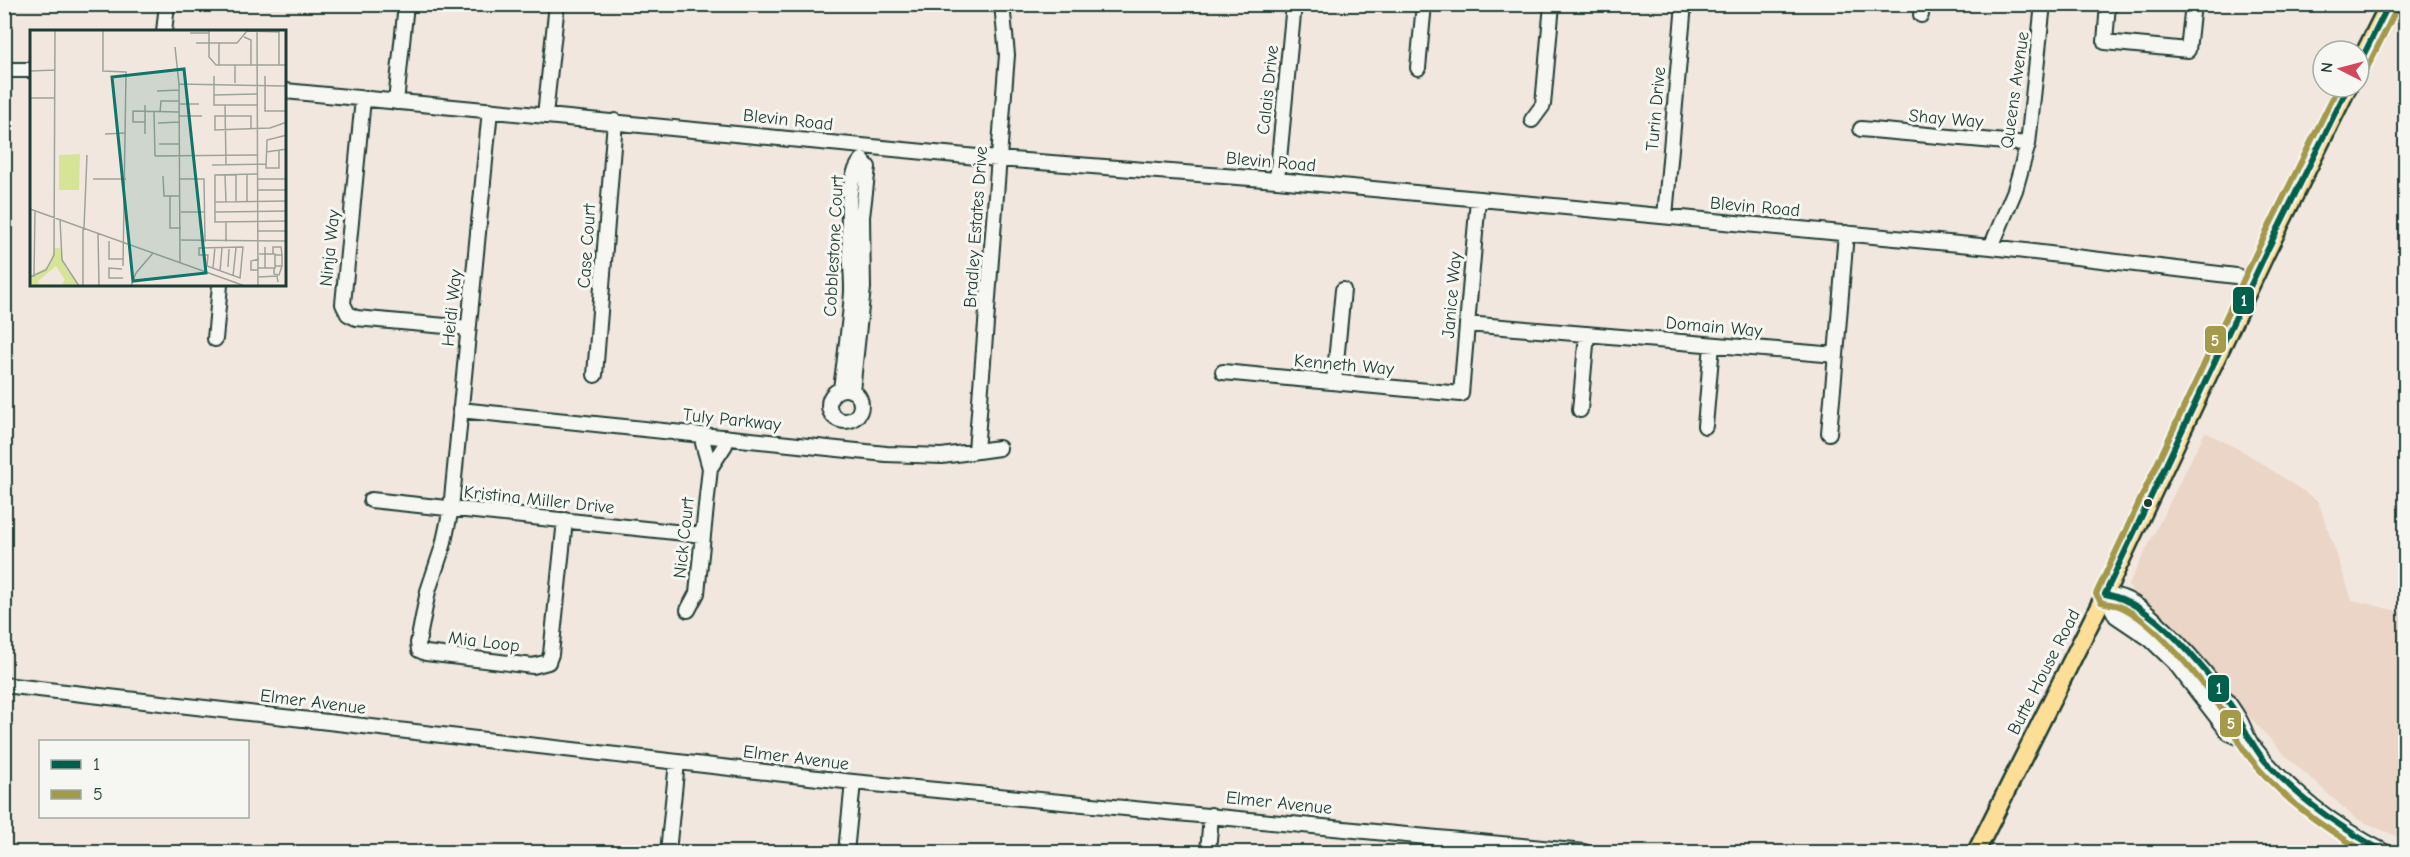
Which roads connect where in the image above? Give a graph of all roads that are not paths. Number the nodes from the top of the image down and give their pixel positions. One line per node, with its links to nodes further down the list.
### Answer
1 (167, 4): 13 (street)
2 (406, 4): 21 (street)
3 (557, 4): 23 (street)
4 (1002, 4): 29 (street, Bradley Estates Drive)
5 (1294, 4): 30 (street, Calais Drive)
6 (1424, 4): 15 (street)
7 (1552, 4): 24 (street)
8 (1684, 4): 32 (street, Turin Drive)
9 (2043, 4): 27 (street, Queens Avenue)
10 (2108, 4): 11 (street)
11 (2193, 4)
12 (2389, 4): 14 (main road)
13 (164, 30)
14 (2371, 40)
15 (1418, 68)
16 (4, 70): 17 (street)
17 (30, 70)
18 (286, 92): 19 (street, Blevin Road)
19 (363, 99): 21 (street, Blevin Road); 39 (street, Ninja Way)
20 (2342, 99): 35 (main road, Butte House Road)
21 (396, 102): 22 (street, Blevin Road)
22 (490, 110): 23 (street, Blevin Road); 39 (street, Heidi Way)
23 (545, 115): 25 (street, Blevin Road)
24 (1533, 120)
25 (615, 121): 28 (street, Blevin Road); 45 (street, Case Court)
26 (1861, 129): 27 (street, Shay Way)
27 (2028, 144): 34 (street, Queens Avenue)
28 (863, 146): 29 (street, Blevin Road); 47 (street, Cobblestone Court)
29 (998, 159): 30 (street, Blevin Road); 56 (street, Bradley Estates Drive)
30 (1277, 180): 31 (street, Blevin Road)
31 (1478, 199): 32 (street, Blevin Road); 38 (street, Janice Way)
32 (1665, 216): 33 (street, Blevin Road)
33 (1846, 233): 34 (street, Blevin Road); 43 (street)
34 (1990, 247): 35 (street, Blevin Road)
35 (2253, 282): 62 (main road, Butte House Road)
36 (220, 286): 41 (street)
37 (1343, 290): 46 (street)
38 (1467, 324): 40 (street, Domain Way); 48 (street, Janice Way)
39 (468, 328): 49 (street, Heidi Way)
40 (1587, 334): 42 (street, Domain Way); 50 (street)
41 (215, 339)
42 (1712, 345): 43 (street, Domain Way); 51 (street)
43 (1836, 355): 52 (street)
44 (1223, 372): 46 (street, Kenneth Way)
45 (595, 375)
46 (1334, 382): 48 (street, Kenneth Way)
47 (847, 390)
48 (1461, 394)
49 (460, 410): 53 (street, Tuly Parkway); 59 (street, Heidi Way)
50 (1581, 410)
51 (1705, 426)
52 (1829, 433)
53 (704, 435): 54 (street, Tuly Parkway); 57 (street, Nick Court)
54 (726, 437): 56 (street, Tuly Parkway); 57 (street, Nick Court)
55 (999, 448): 56 (street, Tuly Parkway)
56 (976, 451)
57 (710, 468): 61 (street, Nick Court)
58 (371, 501): 59 (street, Kristina Miller Drive)
59 (451, 509): 60 (street, Kristina Miller Drive); 60 (street, Mia Loop)
60 (565, 520): 61 (street, Kristina Miller Drive)
61 (703, 536): 63 (street, Nick Court)
62 (2105, 594): 72 (main road, Butte House Road); 73 (street)
63 (688, 609)
64 (4, 685): 65 (street, Elmer Avenue)
65 (677, 762): 66 (street, Elmer Avenue); 68 (street)
66 (853, 782): 67 (street, Elmer Avenue); 69 (street)
67 (1212, 815): 70 (street); 71 (street, Elmer Avenue)
68 (668, 852)
69 (846, 852)
70 (1208, 852)
71 (1584, 852)
72 (1976, 852)
73 (2385, 852)

